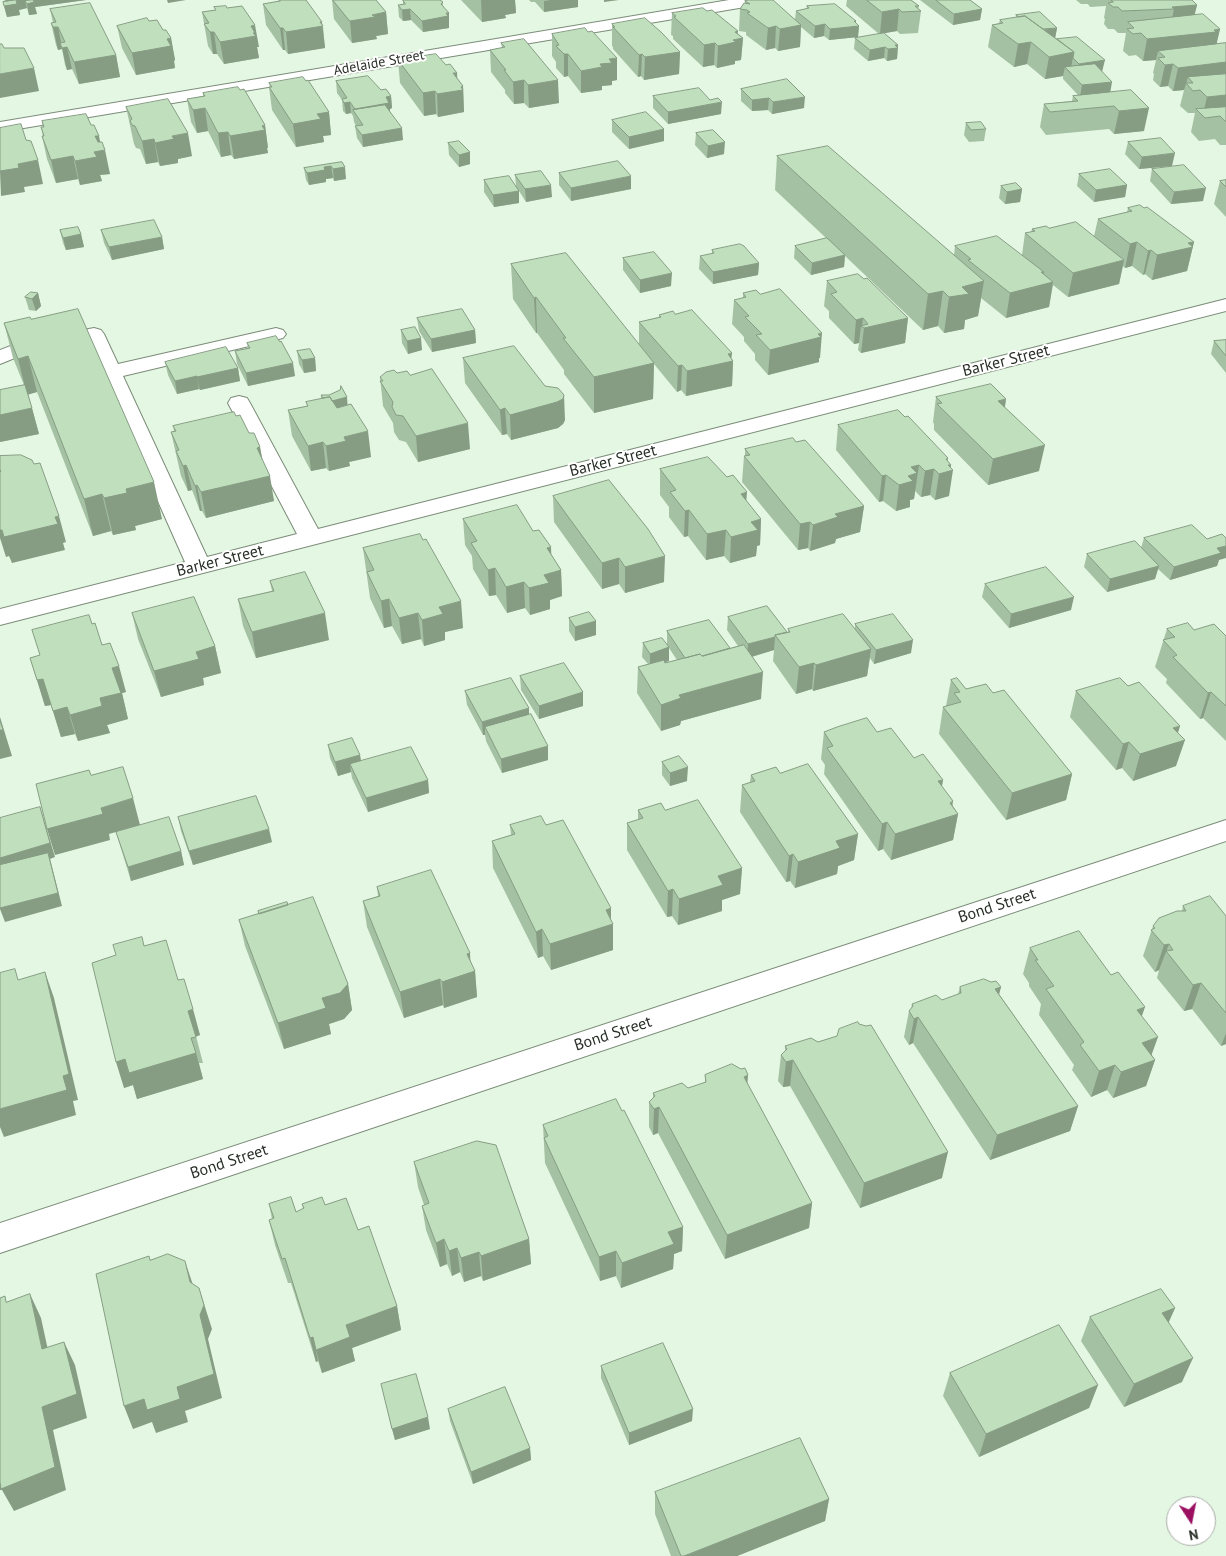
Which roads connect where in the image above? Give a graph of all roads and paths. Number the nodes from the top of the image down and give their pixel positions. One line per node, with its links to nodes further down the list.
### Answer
1 (757, 0): 2 (street, Adelaide Street)
2 (0, 127)
3 (1226, 305): 8 (street, Barker Street)
4 (276, 334): 6 (street)
5 (0, 358): 6 (street)
6 (111, 372): 9 (street)
7 (239, 403): 8 (street)
8 (311, 538): 9 (street, Barker Street)
9 (199, 566): 10 (street, Barker Street)
10 (0, 617)
11 (1226, 830): 12 (street, Bond Street)
12 (0, 1238)

